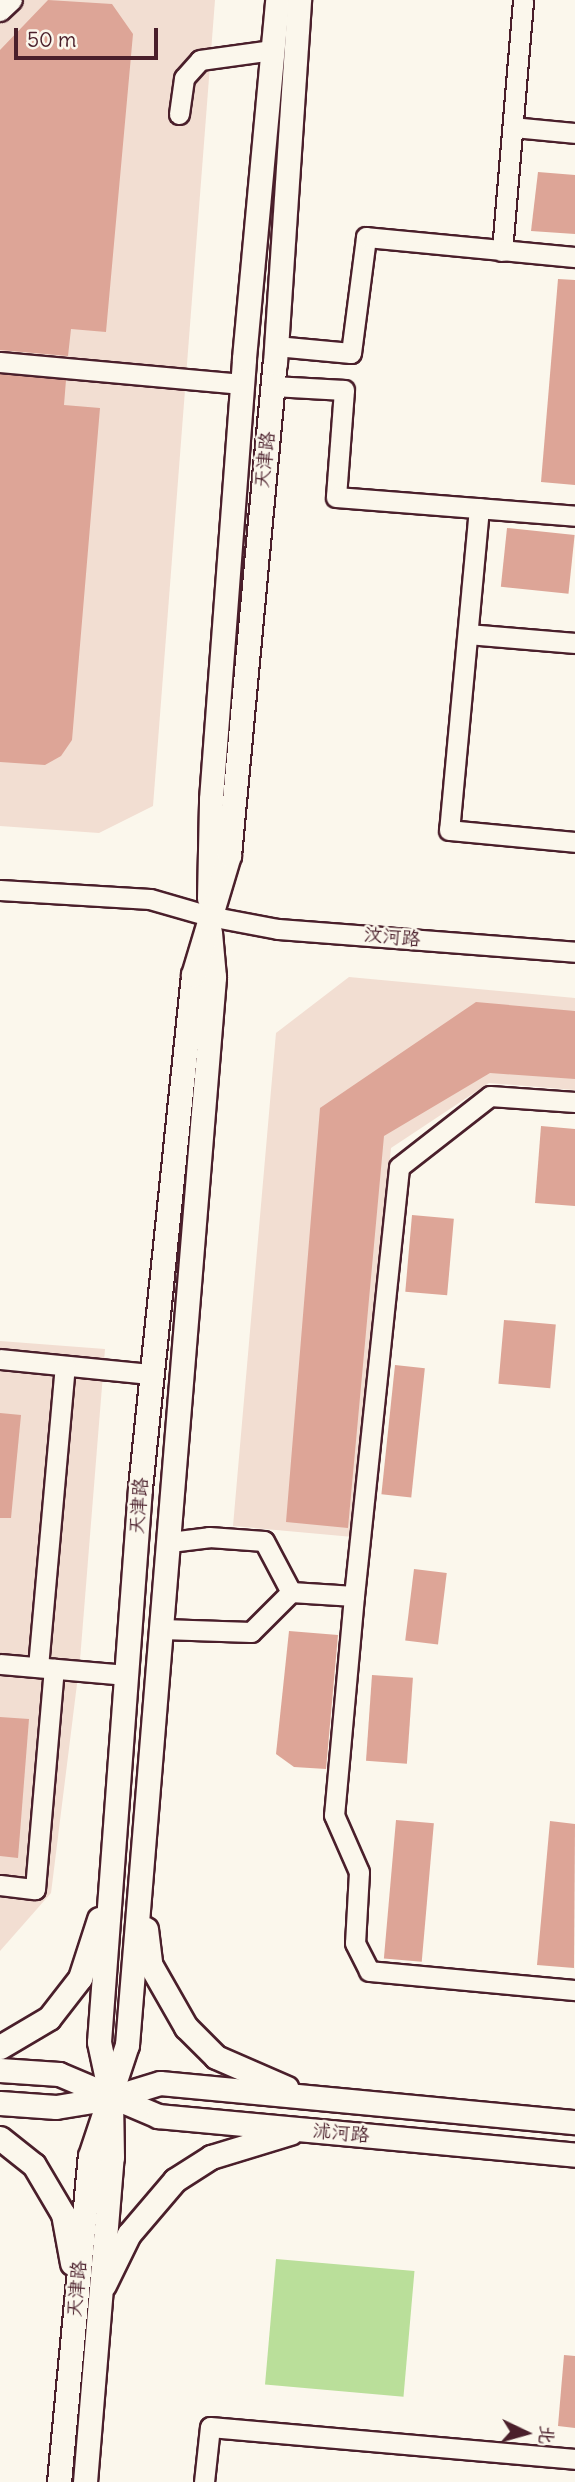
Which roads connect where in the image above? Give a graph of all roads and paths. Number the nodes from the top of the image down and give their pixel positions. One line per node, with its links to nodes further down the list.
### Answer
1 (12, 0): 5 (street)
2 (277, 0): 6 (main road, 天津路)
3 (299, 0): 12 (main road, 天津路)
4 (523, 0): 8 (street)
5 (0, 11)
6 (272, 50): 7 (street); 14 (main road, 天津路)
7 (179, 114)
8 (513, 127): 9 (street); 10 (street)
9 (575, 133)
10 (502, 251): 11 (street); 12 (street)
11 (575, 257)
12 (276, 346): 15 (main road, 天津路)
13 (0, 362): 14 (street)
14 (243, 384): 23 (main road, 天津路)
15 (273, 386): 16 (street); 23 (main road, 天津路)
16 (479, 508): 17 (street); 18 (street)
17 (575, 516)
18 (468, 634): 19 (street); 20 (street)
19 (575, 643)
20 (575, 842)
21 (0, 890): 23 (street, 汶河路)
22 (0, 901): 23 (street, 汶河路)
23 (209, 916): 24 (street, 汶河路); 25 (street, 汶河路); 29 (main road, 天津路); 30 (main road, 天津路)
24 (575, 942)
25 (575, 952)
26 (575, 1102): 32 (street)
27 (0, 1359): 28 (street)
28 (65, 1366): 29 (street); 35 (street)
29 (150, 1374): 36 (main road, 天津路)
30 (170, 1542): 31 (street); 33 (main road, 天津路)
31 (291, 1592): 32 (street); 33 (street)
32 (354, 1596): 40 (street)
33 (162, 1629): 37 (main road, 天津路)
34 (0, 1664): 35 (street)
35 (46, 1668): 36 (street); 39 (street)
36 (126, 1675): 38 (main road, 天津路)
37 (140, 1876): 43 (main road); 44 (main road, 天津路)
38 (110, 1882): 41 (main road); 44 (main road, 天津路)
39 (0, 1885)
40 (575, 1990)
41 (0, 2047)
42 (0, 2070): 44 (main road, 沭河路)
43 (306, 2097): 44 (main road, 沭河路); 46 (main road, 沭河路)
44 (111, 2098): 45 (main road, 沭河路); 47 (main road, 沭河路); 50 (main road, 天津路)
45 (0, 2103)
46 (575, 2122)
47 (301, 2129): 49 (main road, 沭河路); 50 (main road)
48 (0, 2138): 50 (main road)
49 (575, 2155)
50 (88, 2293): 52 (main road, 天津路); 53 (main road, 天津路)
51 (575, 2459): 54 (street)
52 (59, 2482)
53 (85, 2482)
54 (204, 2482)

